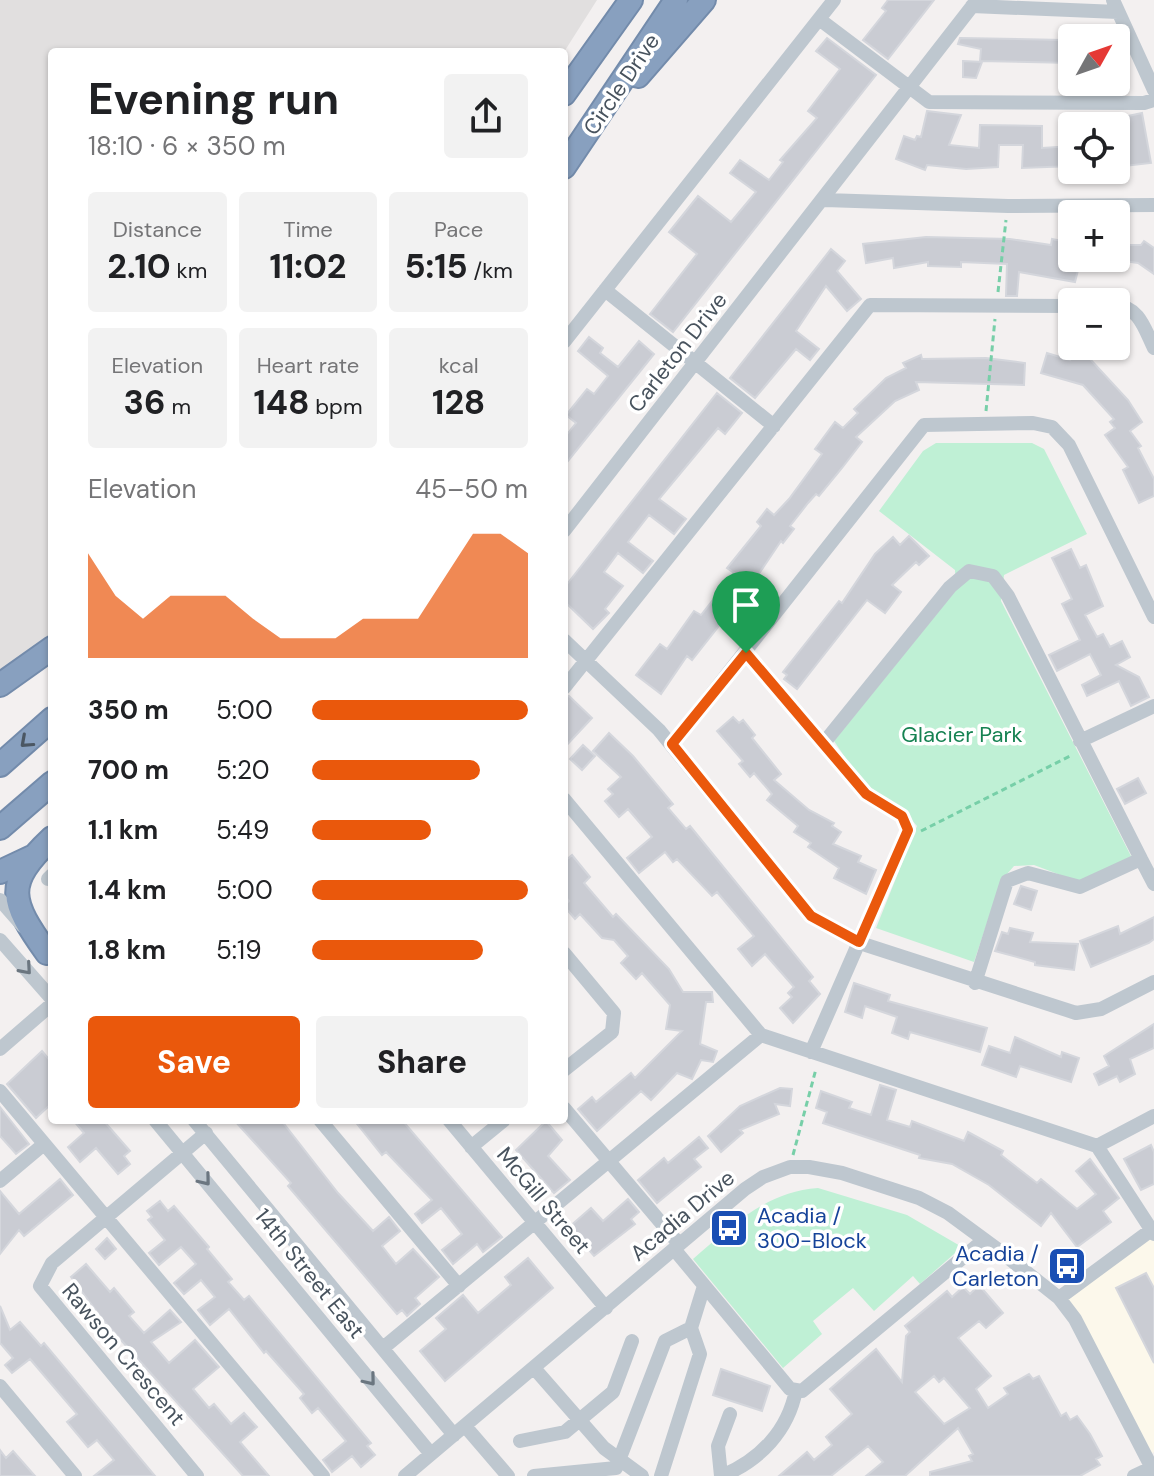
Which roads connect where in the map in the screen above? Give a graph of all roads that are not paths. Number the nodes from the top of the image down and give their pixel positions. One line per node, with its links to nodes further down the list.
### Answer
1 (612, 0): 9 (highway)
2 (631, 0): 9 (highway, Circle Drive)
3 (676, 0): 14 (highway, Circle Drive)
4 (704, 0): 14 (highway)
5 (834, 0): 8 (street)
6 (975, 3): 7 (street, Carleton Drive); 11 (street, Carleton Drive)
7 (1116, 6): 12 (street, Carleton Drive)
8 (819, 19): 11 (street); 18 (street)
9 (592, 53): 10 (highway, Circle Drive)
10 (568, 88)
11 (909, 89): 13 (street); 16 (street, Carleton Drive)
12 (1154, 90)
13 (1154, 100)
14 (601, 114): 15 (highway, Circle Drive)
15 (568, 161)
16 (825, 200): 17 (street); 23 (street, Carleton Drive)
17 (1154, 205)
18 (605, 290): 21 (street); 23 (street)
19 (1058, 306): 24 (street)
20 (1130, 309): 22 (street)
21 (568, 337)
22 (1154, 348)
23 (695, 364): 24 (street); 25 (street, Carleton Drive)
24 (774, 426): 30 (street)
25 (568, 526)
26 (1154, 617): 29 (street)
27 (568, 644): 30 (street)
28 (48, 651): 32 (highway)
29 (746, 653): 35 (street); 36 (street)
30 (588, 663): 31 (street); 35 (street)
31 (568, 684)
32 (0, 685)
33 (1154, 706): 37 (street)
34 (48, 723): 38 (highway, one-way to 38)
35 (672, 744): 49 (street)
36 (823, 744): 37 (street); 49 (street)
37 (1082, 745): 44 (street)
38 (0, 765)
39 (48, 786): 41 (highway)
40 (568, 804): 57 (street)
41 (7, 822)
42 (48, 842): 43 (highway)
43 (33, 856): 45 (highway); 50 (highway)
44 (1141, 859): 46 (street); 54 (street)
45 (0, 872)
46 (1154, 884)
47 (0, 900): 51 (street)
48 (0, 940): 55 (street, one-way to 55)
49 (859, 942): 54 (street); 59 (street)
50 (48, 955)
51 (48, 955)
52 (568, 958): 60 (street)
53 (1154, 982): 54 (street)
54 (975, 983)
55 (48, 996)
56 (48, 1005): 58 (street)
57 (761, 1035): 59 (street); 74 (street)
58 (0, 1049)
59 (811, 1052): 71 (street)
60 (568, 1067)
61 (0, 1091): 70 (street)
62 (568, 1113): 74 (street)
63 (1154, 1116): 71 (street)
64 (158, 1124): 73 (street, 14th Street East)
65 (198, 1124): 69 (street, 14th Street East)
66 (323, 1124): 81 (street)
67 (452, 1124): 72 (street, McGill Street)
68 (499, 1124): 72 (street)
69 (206, 1133): 73 (street, Rawson Crescent); 87 (street, 14th Street East)
70 (44, 1144): 75 (street); 76 (street)
71 (1097, 1146): 78 (street)
72 (471, 1147): 77 (street, McGill Street)
73 (183, 1153): 76 (street, Rawson Crescent); 95 (street, 14th Street East, one-way to 95)
74 (609, 1160): 77 (street); 80 (street)
75 (0, 1181)
76 (107, 1217): 99 (street, Rawson Crescent); 100 (street)
77 (534, 1223): 81 (street); 84 (street, McGill Street)
78 (1153, 1230): 83 (street)
79 (984, 1240): 80 (street, Acadia Drive); 83 (street, Acadia Drive); 90 (street)
80 (677, 1247): 82 (street); 84 (street, Acadia Drive)
81 (459, 1286): 87 (street)
82 (704, 1286): 85 (street); 90 (street)
83 (1059, 1298): 97 (street, Acadia Drive)
84 (606, 1308): 88 (street, Acadia Drive)
85 (691, 1328): 96 (street); 105 (street)
86 (632, 1341): 92 (street)
87 (383, 1348): 93 (street, 14th Street East)
88 (534, 1368): 92 (street); 93 (street, Acadia Drive)
89 (0, 1386): 98 (street)
90 (796, 1390): 106 (street)
91 (730, 1414): 106 (street)
92 (582, 1419): 94 (street); 96 (street)
93 (459, 1431): 95 (street, Acadia Drive); 102 (street, 14th Street East)
94 (520, 1441)
95 (431, 1454): 101 (street, Acadia Drive)
96 (620, 1459): 103 (street); 104 (street)
97 (1151, 1462): 107 (street)
98 (75, 1476)
99 (197, 1476)
100 (323, 1476)
101 (405, 1476)
102 (508, 1476)
103 (534, 1476)
104 (642, 1476)
105 (661, 1476)
106 (722, 1476)
107 (1134, 1476)

